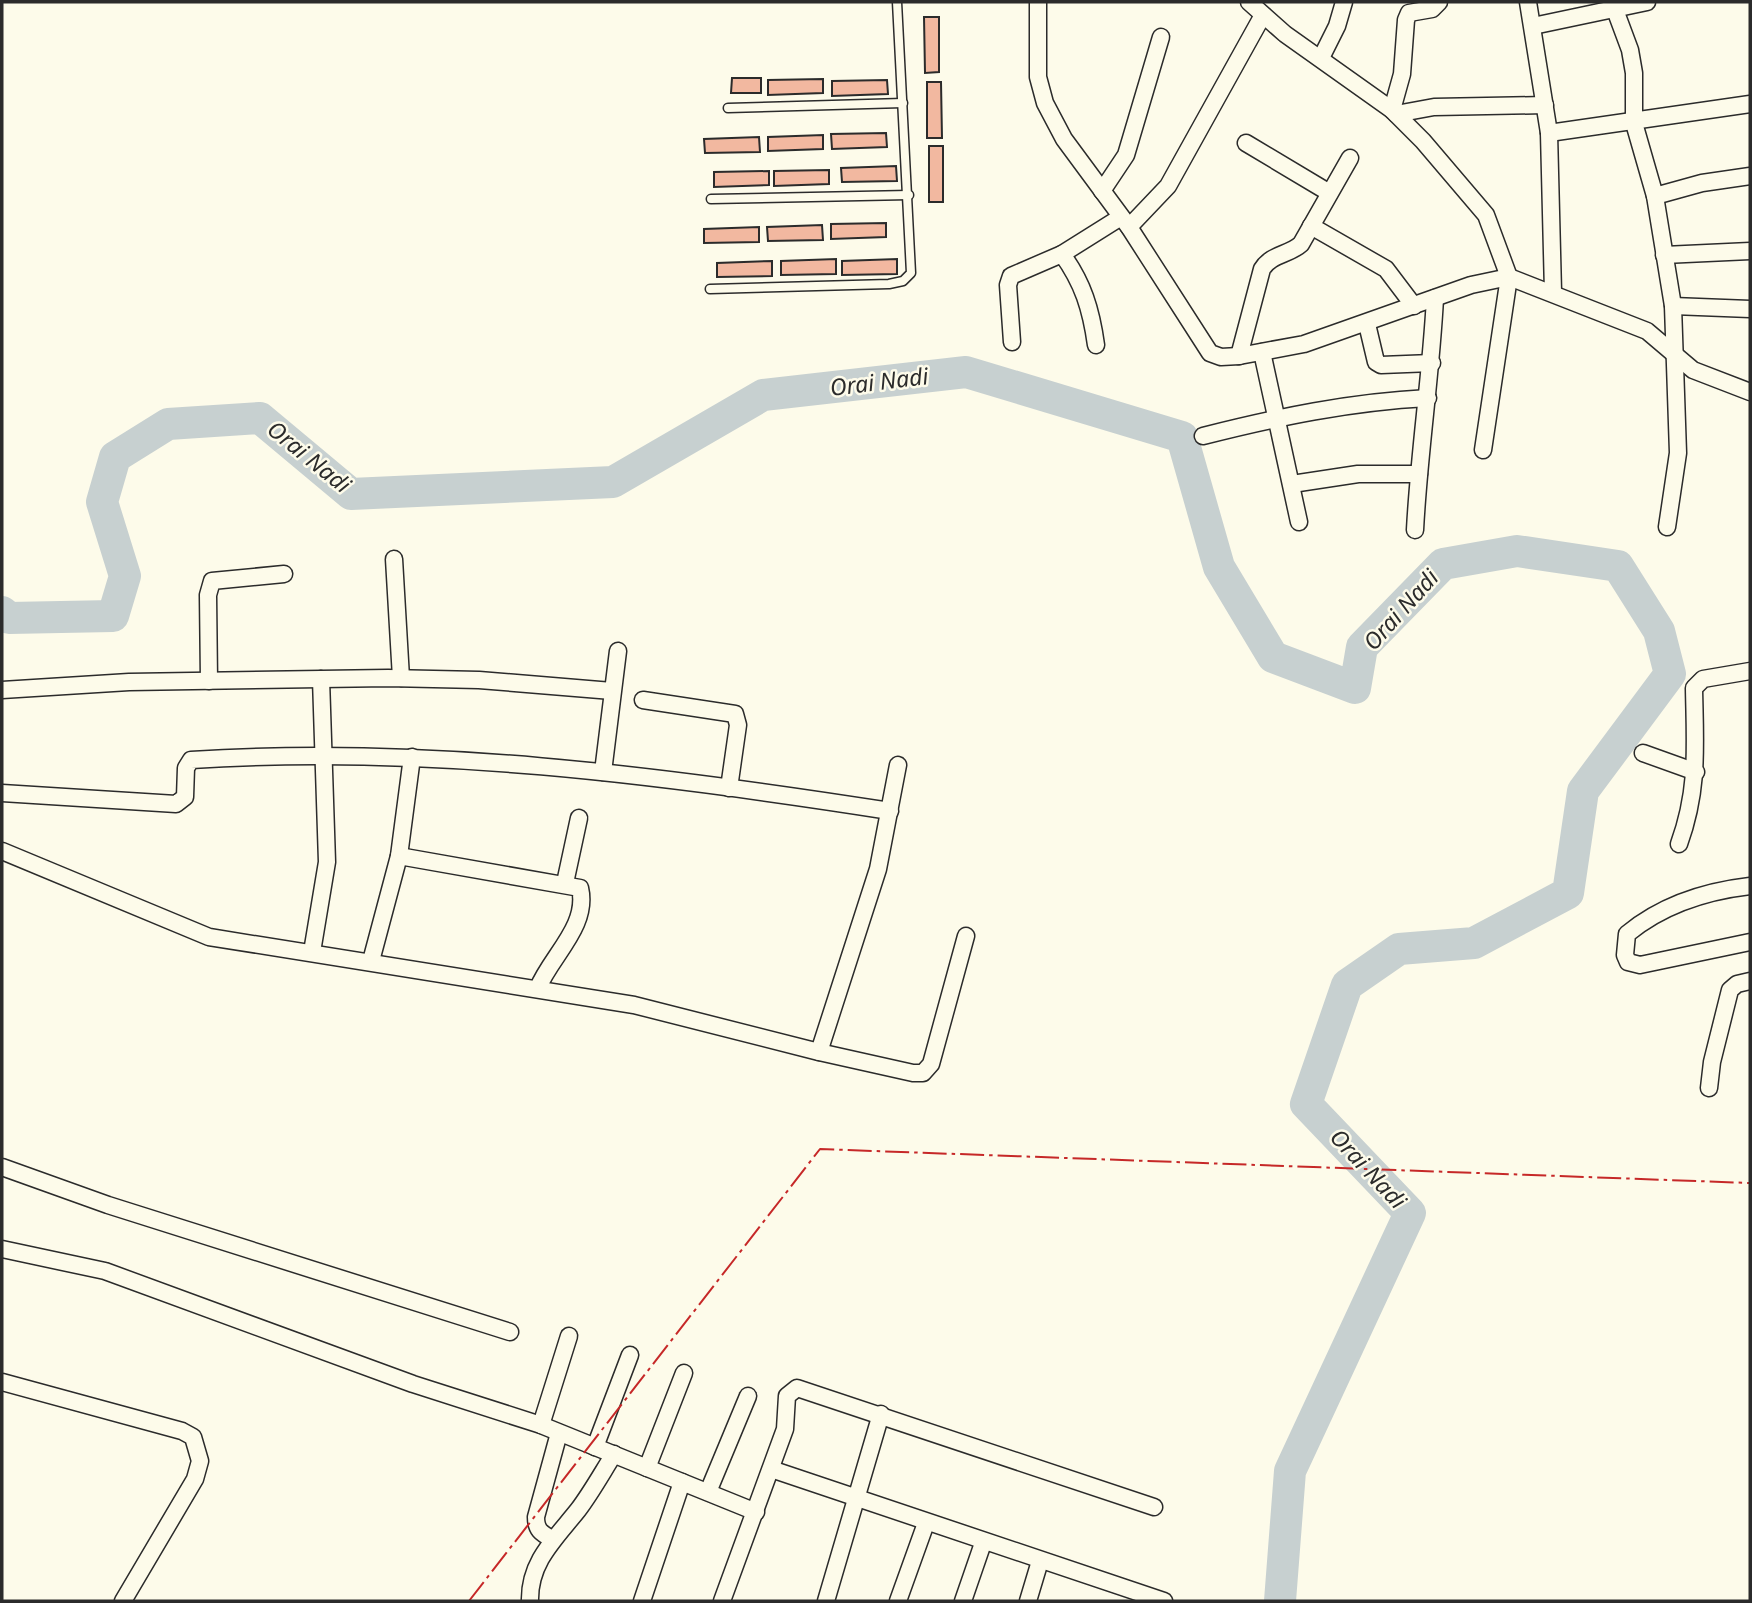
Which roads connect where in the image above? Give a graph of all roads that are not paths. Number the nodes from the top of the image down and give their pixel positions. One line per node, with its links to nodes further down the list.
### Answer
1 (897, 2): 13 (lane)
2 (1038, 2): 23 (street)
3 (1249, 2): 9 (street)
4 (1344, 2): 12 (street)
5 (1439, 2): 17 (street)
6 (1528, 2): 10 (street)
7 (1647, 2): 8 (street)
8 (1604, 6): 10 (street); 18 (street)
9 (1263, 15): 12 (street); 28 (street)
10 (1533, 26): 15 (street)
11 (1161, 37): 23 (street)
12 (1321, 58): 17 (street)
13 (903, 103): 16 (lane); 25 (lane)
14 (1750, 104): 18 (street)
15 (1545, 105): 17 (street); 19 (street)
16 (728, 108)
17 (1394, 112): 33 (street)
18 (1634, 123): 19 (street); 26 (street)
19 (1549, 133): 35 (street)
20 (1246, 143): 24 (street)
21 (1350, 158): 24 (street)
22 (1750, 176): 26 (street)
23 (1102, 191): 28 (street)
24 (1328, 192): 29 (street)
25 (909, 195): 27 (lane); 34 (lane)
26 (1655, 197): 32 (street)
27 (712, 199)
28 (1125, 222): 31 (street); 44 (street)
29 (1311, 226): 37 (street); 44 (street)
30 (1750, 251): 32 (street)
31 (1062, 254): 41 (street); 42 (street)
32 (1664, 255): 38 (street)
33 (1509, 277): 35 (street); 36 (street); 51 (street)
34 (710, 289)
35 (1553, 292): 45 (street)
36 (1435, 298): 37 (street); 46 (street)
37 (1414, 306): 40 (street)
38 (1673, 306): 39 (street); 45 (street)
39 (1750, 309)
40 (1367, 324): 43 (street); 46 (street)
41 (1012, 342)
42 (1096, 345)
43 (1262, 352): 44 (street); 49 (street)
44 (1238, 356)
45 (1676, 357): 47 (street); 55 (street)
46 (1432, 363): 48 (street)
47 (1750, 392)
48 (1428, 398): 49 (street); 52 (street)
49 (1278, 417): 50 (street); 53 (street)
50 (1203, 436)
51 (1483, 450)
52 (1419, 474): 53 (street); 56 (street)
53 (1292, 484): 54 (street)
54 (1299, 522)
55 (1667, 527)
56 (1415, 530)
57 (394, 559): 62 (street)
58 (284, 574): 63 (street)
59 (618, 650): 65 (street)
60 (1750, 671): 72 (street)
61 (321, 678): 62 (street); 63 (street); 68 (street)
62 (401, 678): 65 (street)
63 (209, 681): 64 (street)
64 (2, 690)
65 (612, 691): 71 (street)
66 (643, 700): 73 (street)
67 (1643, 753): 72 (street)
68 (325, 754): 69 (street); 74 (street); 84 (street)
69 (412, 757): 71 (street); 79 (street)
70 (898, 765): 75 (street)
71 (603, 772): 73 (street)
72 (1696, 772): 77 (street)
73 (729, 788): 75 (street)
74 (2, 793)
75 (890, 811): 88 (street)
76 (579, 818): 80 (street)
77 (1679, 844)
78 (2, 851): 84 (street)
79 (398, 856): 80 (street); 85 (street)
80 (565, 883): 87 (street)
81 (1750, 886): 83 (street)
82 (966, 936): 88 (street)
83 (1750, 942)
84 (312, 952): 85 (street)
85 (371, 961): 87 (street)
86 (1750, 981): 89 (street)
87 (538, 988): 88 (street)
88 (819, 1052)
89 (1709, 1088)
90 (2, 1167): 92 (street)
91 (2, 1250): 99 (street)
92 (510, 1332)
93 (569, 1336): 99 (street)
94 (630, 1355): 101 (street)
95 (684, 1373): 103 (street)
96 (2, 1382): 115 (street)
97 (748, 1396): 106 (street)
98 (881, 1414): 104 (street); 107 (street); 108 (street)
99 (541, 1425): 100 (street)
100 (559, 1433): 101 (street); 111 (street)
101 (595, 1447): 102 (street)
102 (614, 1454): 103 (street); 111 (street)
103 (647, 1468): 105 (street)
104 (771, 1469): 107 (street); 109 (street)
105 (682, 1482): 106 (street); 117 (street)
106 (708, 1492): 109 (street)
107 (858, 1499): 110 (street); 119 (street)
108 (1154, 1507)
109 (757, 1512): 118 (street)
110 (926, 1523): 112 (street); 120 (street)
111 (552, 1539): 116 (street)
112 (983, 1543): 113 (street); 121 (street)
113 (1040, 1561): 114 (street); 122 (street)
114 (1114, 1585): 123 (street); 124 (street)
115 (123, 1601)
116 (530, 1601)
117 (642, 1601)
118 (722, 1601)
119 (825, 1601)
120 (898, 1601)
121 (963, 1601)
122 (1028, 1601)
123 (1109, 1601)
124 (1164, 1601)

